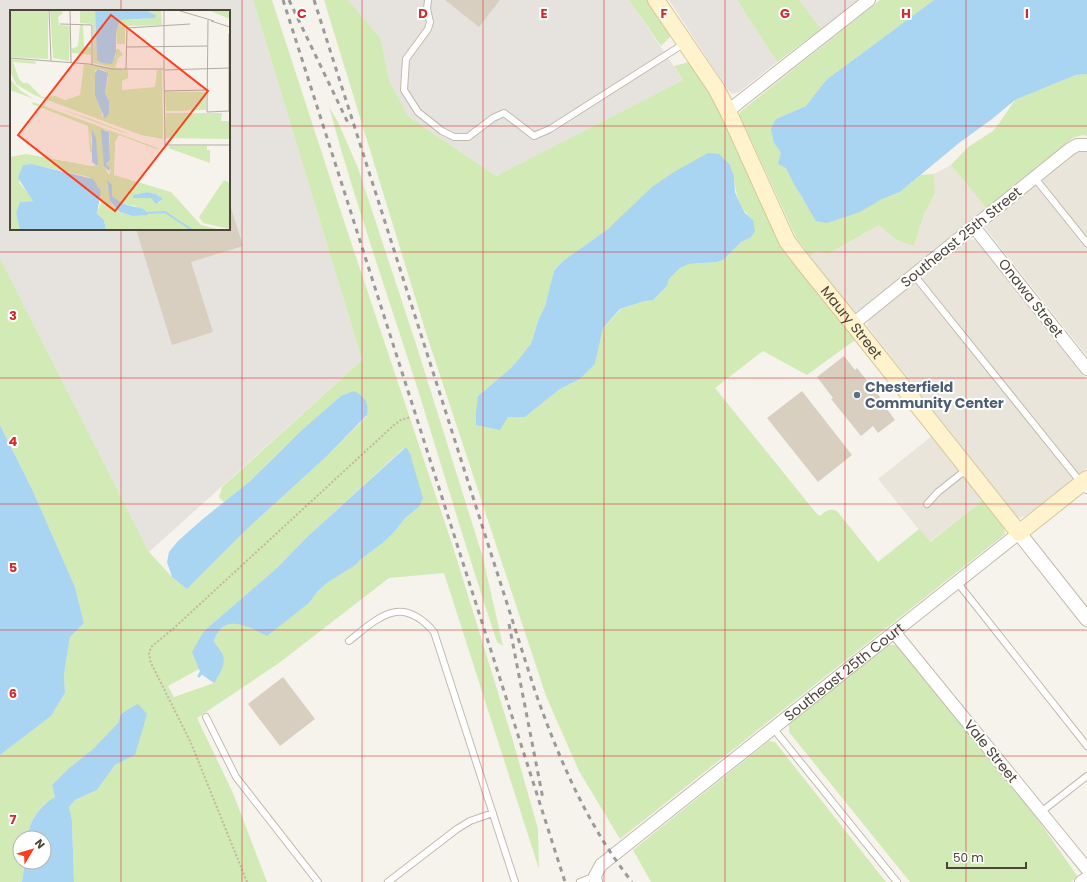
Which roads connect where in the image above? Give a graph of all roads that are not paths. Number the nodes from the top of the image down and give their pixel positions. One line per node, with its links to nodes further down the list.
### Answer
1 (428, 0): 4 (lane)
2 (656, 0): 4 (main road, Maury Street)
3 (868, 0): 5 (street)
4 (685, 43): 5 (main road, Maury Street)
5 (728, 111): 11 (main road, Maury Street)
6 (1087, 145): 7 (street, Southeast 25th Street)
7 (1034, 178): 8 (street, Southeast 25th Street); 9 (lane)
8 (974, 227): 10 (street, Southeast 25th Street); 12 (street, Onawa Street)
9 (1087, 242)
10 (914, 275): 11 (street, Southeast 25th Street); 14 (lane)
11 (853, 324): 13 (main road, Maury Street)
12 (1087, 369)
13 (967, 469): 15 (lane); 16 (main road, Maury Street)
14 (1085, 484): 16 (main road, Southeast 25th Court)
15 (927, 504)
16 (1018, 533): 17 (street, Southeast 25th Court); 18 (street, Maury Street)
17 (957, 582): 19 (street, Southeast 25th Court); 23 (lane)
18 (1087, 619)
19 (894, 632): 22 (street, Southeast 25th Court); 25 (street, Vale Street)
20 (349, 641): 26 (lane)
21 (206, 717): 30 (lane)
22 (773, 728): 28 (street, Southeast 25th Court); 34 (lane)
23 (1087, 746)
24 (1087, 776): 25 (lane)
25 (1041, 812): 27 (street, Vale Street)
26 (493, 813): 31 (lane); 32 (lane)
27 (1087, 869)
28 (597, 874): 33 (lane)
29 (1087, 878): 35 (street)
30 (318, 882)
31 (388, 882)
32 (515, 882)
33 (580, 882)
34 (897, 882)
35 (1081, 882)

